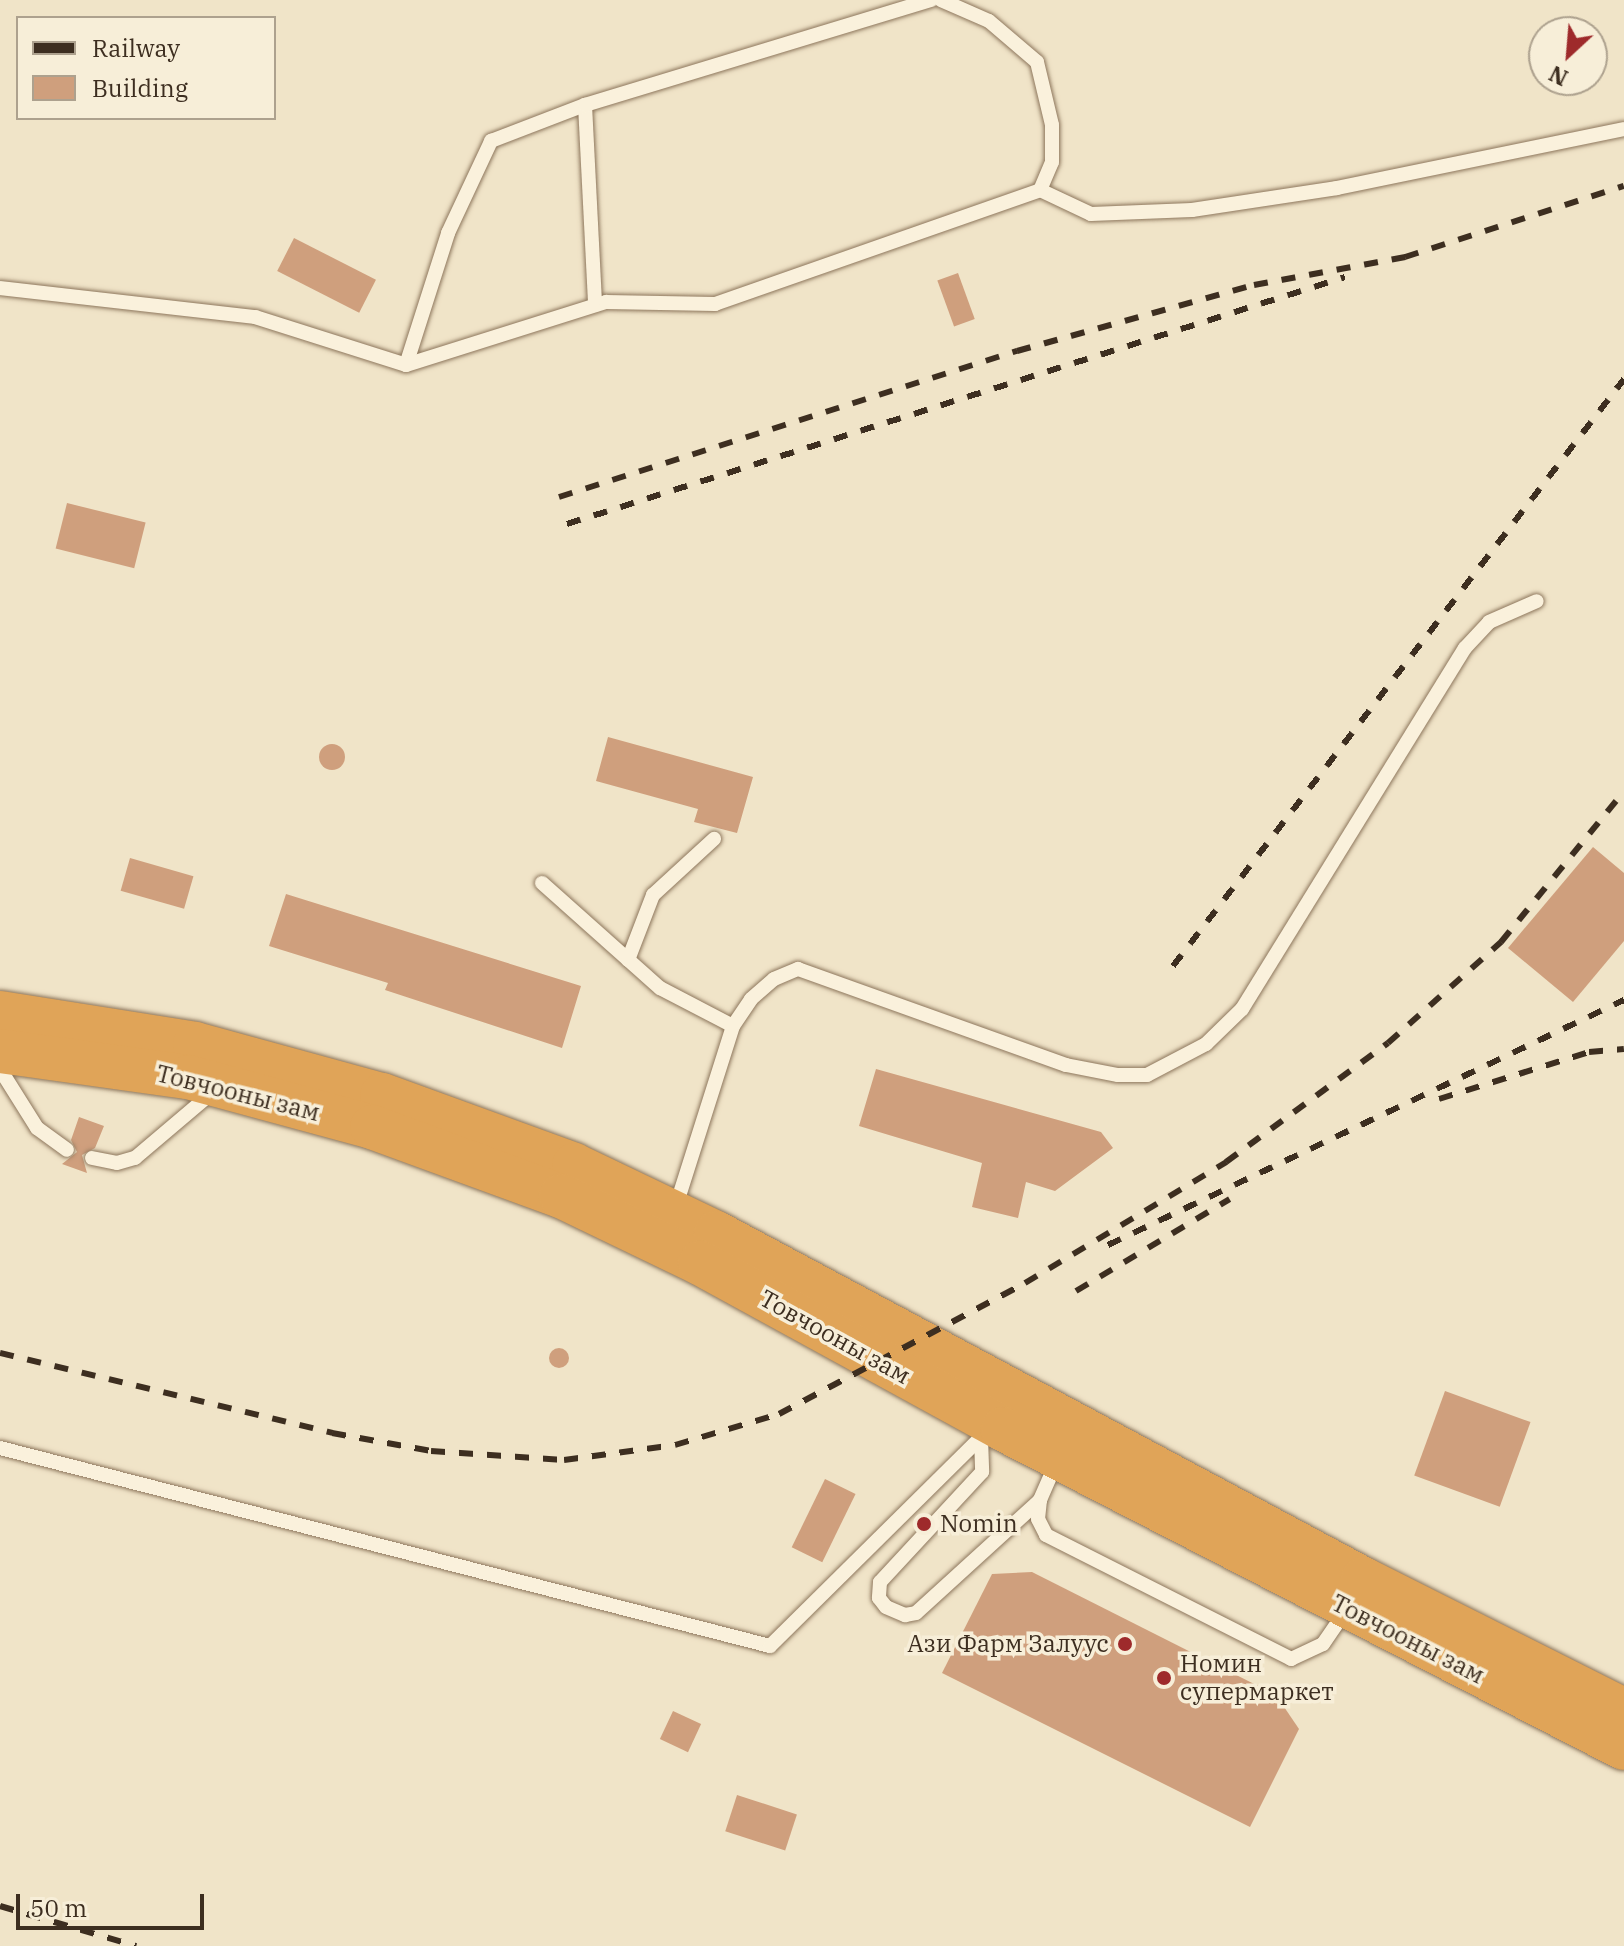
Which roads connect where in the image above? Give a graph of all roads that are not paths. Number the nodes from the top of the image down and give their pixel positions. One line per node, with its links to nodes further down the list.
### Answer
1 (931, 0): 3 (lane)
2 (941, 0): 5 (lane)
3 (585, 105): 7 (lane); 8 (lane)
4 (1624, 129): 5 (lane)
5 (1040, 190): 7 (lane)
6 (0, 288): 8 (lane)
7 (595, 305): 8 (lane)
8 (406, 365)
9 (1537, 601): 14 (lane)
10 (714, 839): 12 (lane)
11 (542, 883): 12 (lane)
12 (628, 960): 14 (lane)
13 (0, 1013): 20 (highway, Товчооны зам)
14 (733, 1026): 20 (lane)
15 (0, 1051): 17 (highway, Товчооны зам)
16 (0, 1069): 18 (lane)
17 (220, 1086): 19 (lane); 21 (highway, Товчооны зам)
18 (67, 1150)
19 (92, 1158)
20 (674, 1213): 26 (highway, Товчооны зам)
21 (987, 1431): 22 (lane); 23 (highway, Товчооны зам); 24 (lane)
22 (0, 1448)
23 (1058, 1458): 24 (lane); 25 (highway, Товчооны зам)
24 (1040, 1500): 25 (lane)
25 (1347, 1609): 27 (highway, Товчооны зам)
26 (1624, 1710)
27 (1624, 1748)

